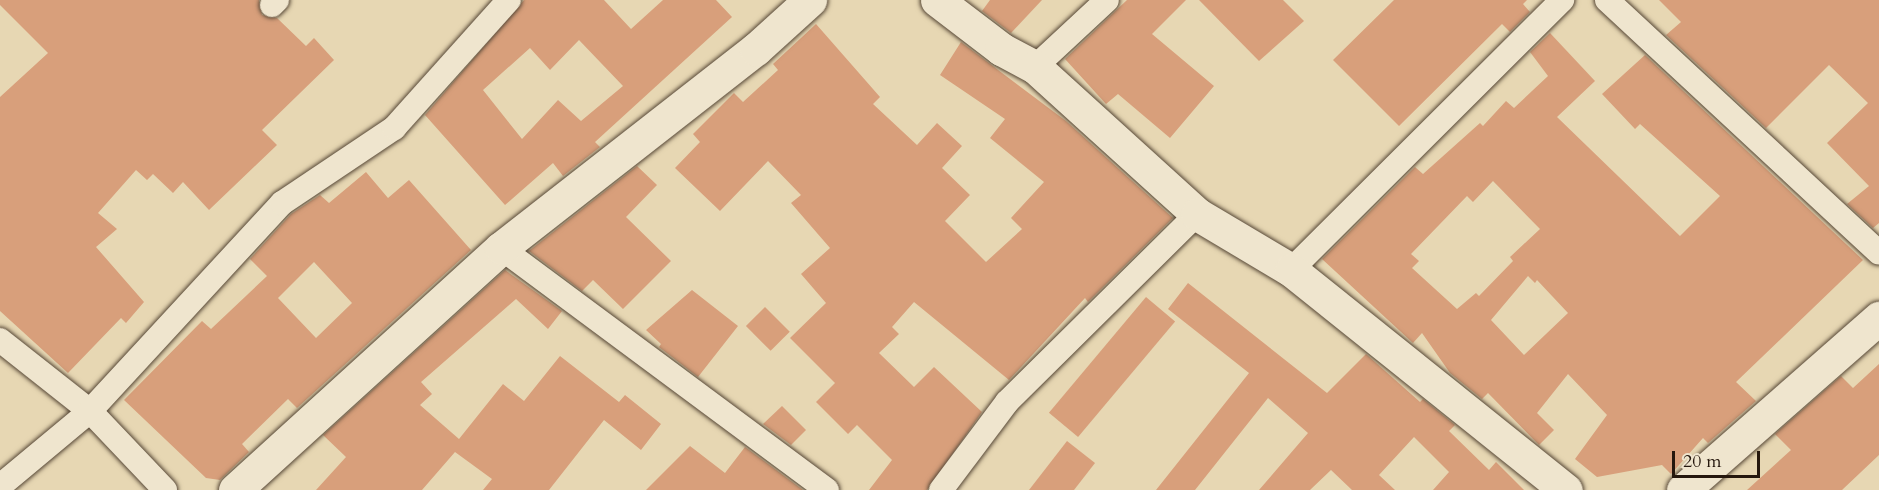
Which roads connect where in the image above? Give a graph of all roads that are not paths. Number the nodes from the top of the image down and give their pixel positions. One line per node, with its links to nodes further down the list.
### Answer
1 (509, 0): 14 (street)
2 (810, 0): 9 (street)
3 (937, 0): 7 (street)
4 (1107, 0): 7 (street)
5 (1562, 0): 11 (street)
6 (1607, 0): 10 (street)
7 (1035, 68): 8 (street)
8 (1197, 214): 11 (street); 19 (street)
9 (501, 248): 17 (street); 18 (street)
10 (1879, 253)
11 (1291, 270): 20 (street)
12 (1879, 318): 21 (street)
13 (0, 340): 14 (street)
14 (90, 411): 15 (street); 16 (street)
15 (0, 486)
16 (165, 490)
17 (235, 490)
18 (827, 490)
19 (941, 490)
20 (1566, 490)
21 (1683, 490)

